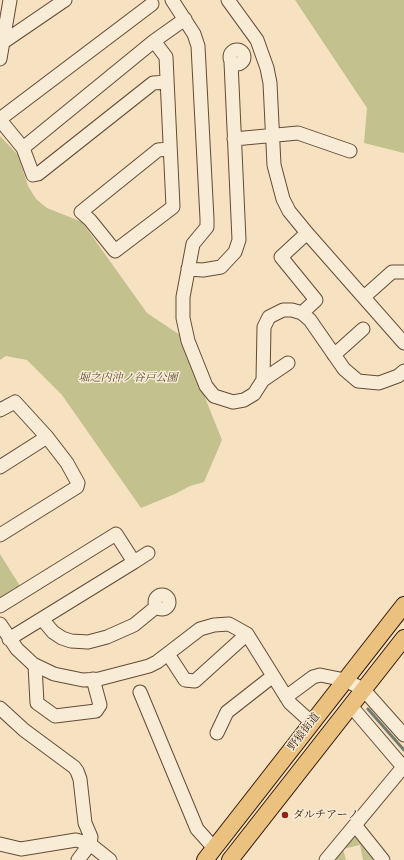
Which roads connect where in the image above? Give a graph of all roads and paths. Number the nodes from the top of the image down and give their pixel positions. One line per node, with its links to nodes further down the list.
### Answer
1 (10, 0): 8 (street)
2 (65, 0): 8 (street)
3 (172, 0): 6 (street)
4 (228, 0): 13 (street)
5 (144, 5): 12 (street)
6 (185, 19): 7 (street); 19 (street)
7 (154, 41): 11 (street); 15 (street)
8 (2, 43): 9 (street)
9 (0, 59)
10 (231, 62): 14 (street)
11 (167, 82): 15 (street); 16 (street)
12 (0, 120): 15 (street)
13 (273, 135): 14 (street); 17 (street); 18 (street)
14 (234, 139): 19 (street)
15 (22, 148)
16 (170, 149): 16 (street)
17 (350, 151)
18 (307, 233): 21 (street); 22 (street)
19 (188, 269): 28 (street)
20 (404, 272): 21 (street)
21 (364, 297): 24 (street)
22 (302, 313): 25 (street); 28 (street)
23 (363, 329): 25 (street)
24 (404, 343)
25 (334, 355): 27 (street)
26 (288, 363): 28 (street)
27 (404, 371)
28 (263, 380)
29 (0, 410): 30 (street)
30 (48, 437): 31 (street); 32 (street)
31 (0, 467)
32 (0, 535)
33 (148, 553): 34 (street)
34 (134, 562): 36 (street); 38 (street)
35 (404, 605): 47 (main road, 野猿街道)
36 (0, 606)
37 (156, 607): 38 (street)
38 (42, 619): 42 (street)
39 (0, 624): 42 (street)
40 (247, 634): 43 (street); 43 (street); 45 (street)
41 (404, 638): 48 (main road, 野猿街道)
42 (9, 639): 44 (street)
43 (168, 654): 46 (street)
44 (35, 665): 46 (street); 46 (street)
45 (273, 676): 50 (street); 54 (street)
46 (93, 679)
47 (345, 680): 48 (street); 50 (street); 53 (main road, 野猿街道)
48 (363, 689): 51 (main road, 野猿街道); 55 (street)
49 (140, 692): 60 (street)
50 (286, 697): 53 (street)
51 (351, 706): 56 (street); 63 (main road, 野猿街道)
52 (0, 708): 59 (street)
53 (312, 723): 60 (main road, 野猿街道)
54 (217, 733)
55 (404, 735)
56 (404, 767): 57 (street)
57 (355, 825): 64 (street); 65 (street)
58 (0, 844): 59 (street)
59 (90, 844): 61 (street); 62 (street)
60 (209, 854)
61 (78, 860)
62 (110, 860)
63 (230, 860)
64 (326, 860)
65 (383, 860)

